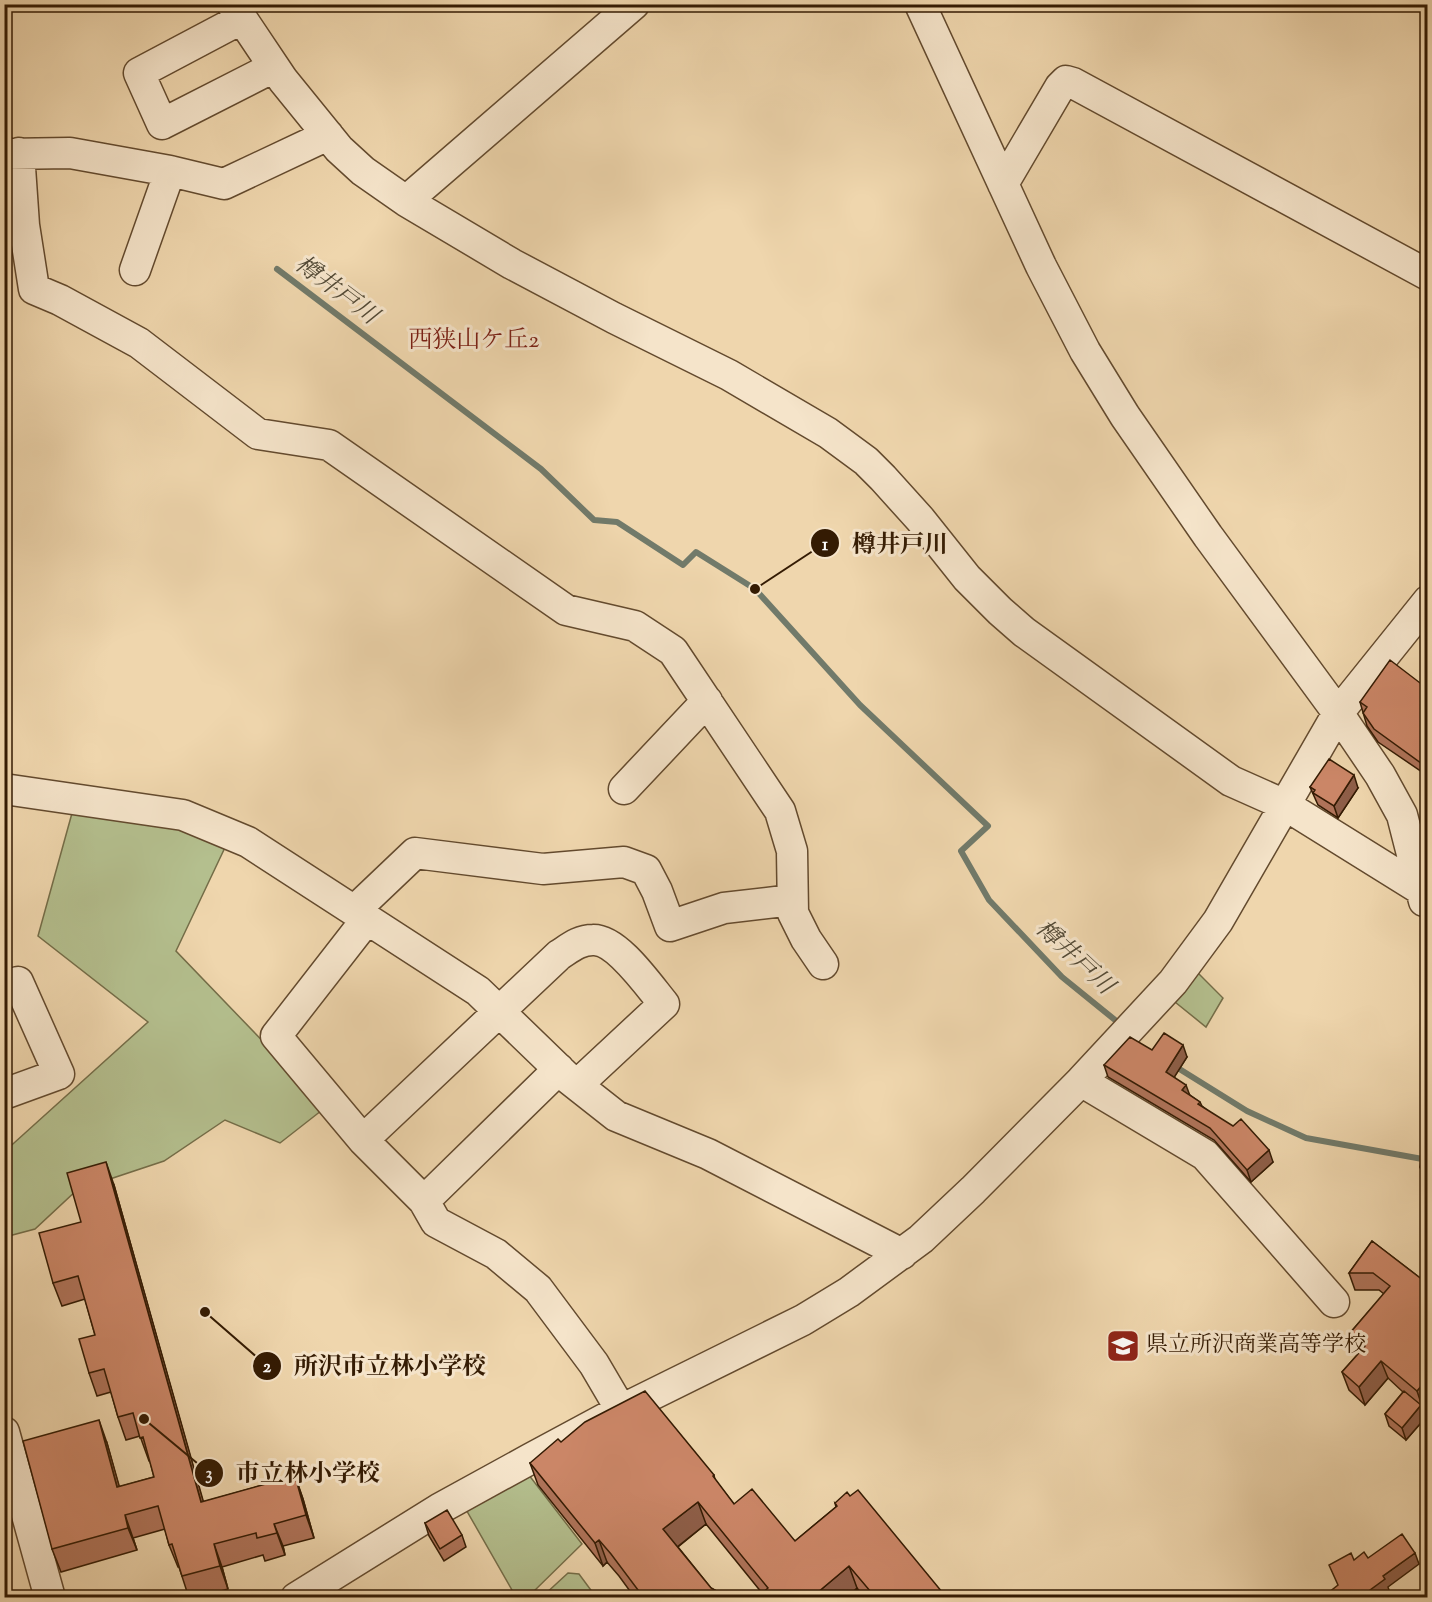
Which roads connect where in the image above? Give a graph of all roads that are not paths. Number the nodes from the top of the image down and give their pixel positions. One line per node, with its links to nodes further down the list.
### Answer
1 (634, 4): 9 (street)
2 (920, 4): 8 (street)
3 (236, 12): 4 (street); 4 (street)
4 (273, 67): 5 (street)
5 (328, 135): 7 (street); 9 (street)
6 (12, 153): 7 (street); 13 (street)
7 (170, 171): 10 (street)
8 (1003, 184): 11 (street); 14 (street)
9 (406, 201): 17 (street)
10 (135, 270)
11 (1428, 275)
12 (1428, 601): 14 (street)
13 (706, 701): 16 (street); 18 (street)
14 (1338, 713): 17 (street); 19 (street)
15 (4, 789): 20 (street)
16 (624, 789)
17 (1286, 805): 19 (street); 25 (street)
18 (792, 900): 20 (street); 21 (street)
19 (1426, 900)
20 (361, 915): 23 (street); 27 (street)
21 (823, 964)
22 (4, 986): 26 (street)
23 (499, 1012): 24 (street); 24 (street); 27 (street)
24 (568, 1077): 28 (street); 29 (street)
25 (1081, 1081): 29 (street); 30 (street)
26 (4, 1094)
27 (363, 1140): 28 (street)
28 (424, 1201): 31 (street)
29 (902, 1254): 31 (street)
30 (1334, 1302)
31 (621, 1410): 34 (street)
32 (4, 1432): 33 (street)
33 (50, 1598)
34 (296, 1598)

